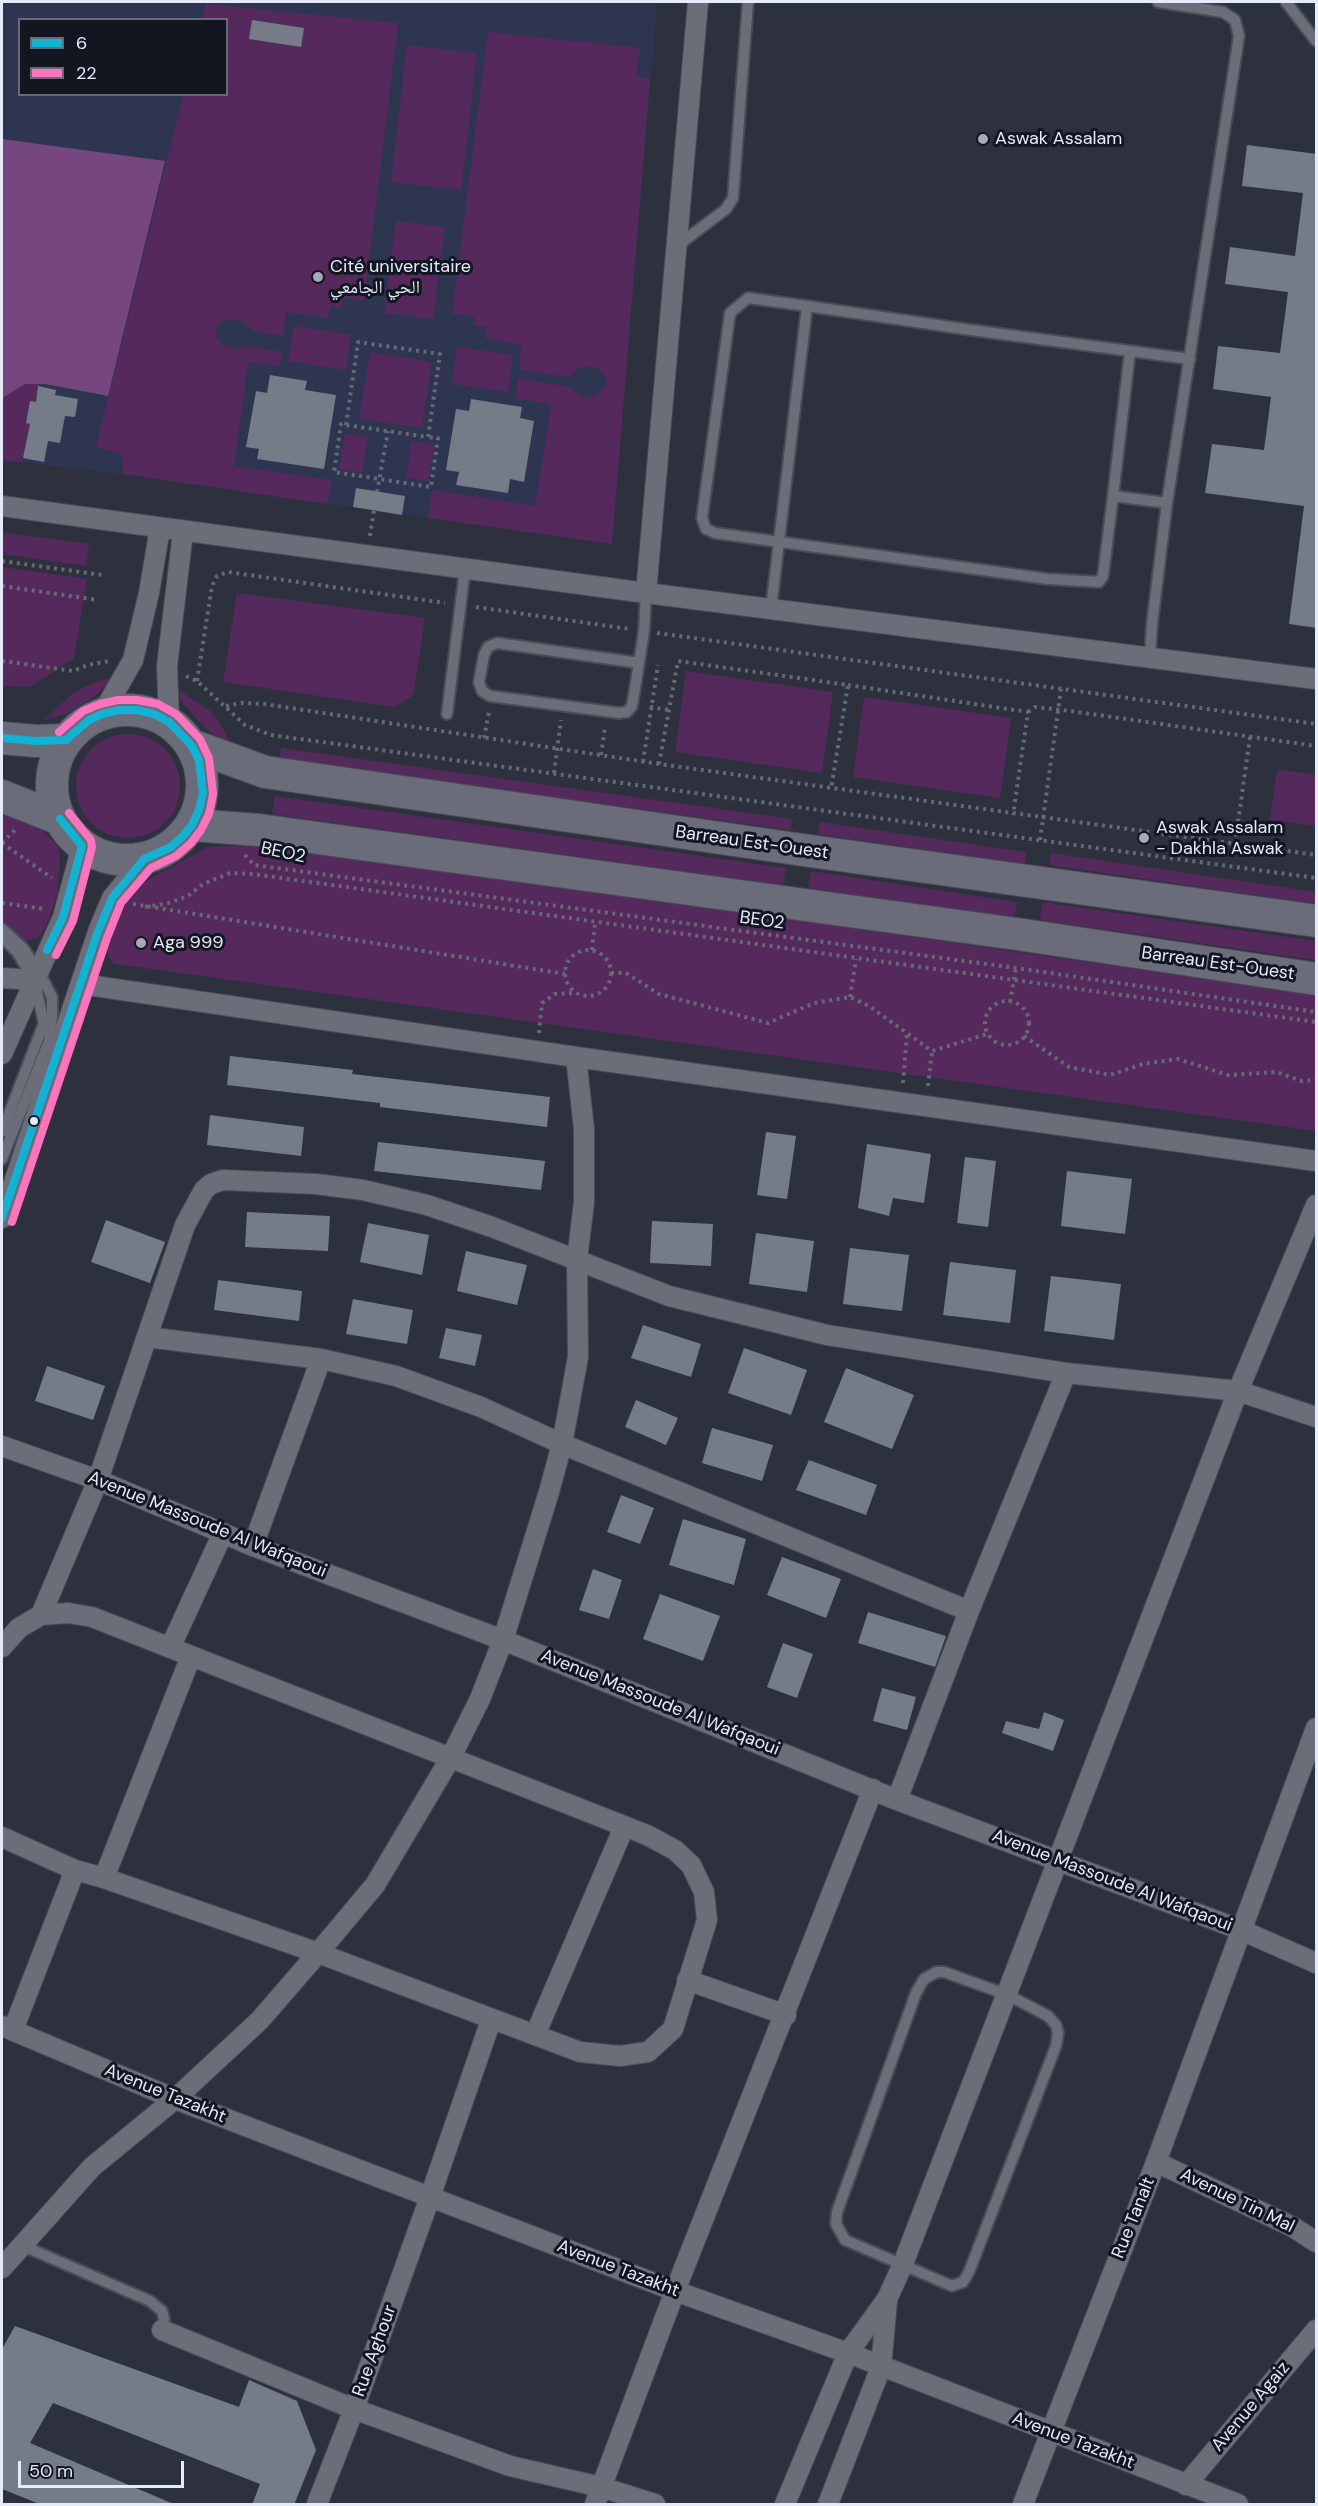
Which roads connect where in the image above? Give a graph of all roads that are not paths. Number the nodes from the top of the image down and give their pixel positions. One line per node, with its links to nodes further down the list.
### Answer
1 (698, 2): 6 (street)
2 (748, 2): 6 (lane)
3 (1158, 2): 9 (lane)
4 (1286, 2): 5 (lane)
5 (1317, 41)
6 (677, 247): 17 (street)
7 (807, 306): 8 (lane); 15 (lane); 15 (lane)
8 (1130, 351): 9 (lane); 10 (lane)
9 (1190, 359): 11 (lane)
10 (1113, 496): 11 (lane); 15 (lane)
11 (1167, 503): 19 (lane)
12 (2, 506): 13 (street)
13 (160, 528): 14 (street); 22 (street)
14 (183, 531): 16 (street); 24 (street)
15 (779, 541): 18 (lane)
16 (465, 568): 17 (street); 23 (lane)
17 (646, 593): 18 (street); 20 (lane)
18 (771, 609): 19 (street)
19 (1150, 657): 21 (street)
20 (639, 663): 20 (lane)
21 (1317, 679)
22 (102, 714): 24 (main road); 26 (main road)
23 (447, 714)
24 (170, 722): 27 (main road)
25 (2, 738): 26 (main road)
26 (66, 740): 29 (main road)
27 (191, 745): 30 (main road); 33 (main road, Barreau Est-Ouest)
28 (2, 796): 29 (main road)
29 (60, 819): 31 (main road)
30 (207, 826): 32 (main road); 38 (main road, Barreau Est-Ouest)
31 (82, 846): 32 (main road); 36 (street)
32 (144, 859): 39 (street)
33 (1317, 921)
34 (2, 928): 36 (lane)
35 (2, 937): 36 (lane)
36 (36, 975): 37 (street); 40 (street); 42 (lane); 43 (lane)
37 (2, 978)
38 (1317, 979)
39 (81, 984): 41 (street); 46 (street)
40 (2, 1054)
41 (576, 1057): 44 (street); 47 (street)
42 (2, 1132)
43 (2, 1160)
44 (1317, 1161)
45 (1317, 1205): 51 (street)
46 (2, 1218)
47 (577, 1260): 48 (street); 50 (street); 53 (street)
48 (147, 1337): 49 (street); 55 (street)
49 (321, 1359): 53 (street); 57 (street)
50 (1066, 1373): 51 (street); 58 (street)
51 (1238, 1391): 52 (street); 70 (street)
52 (1317, 1417)
53 (562, 1444): 58 (street); 60 (street)
54 (2, 1446): 55 (street, Avenue Massoude Al Wafqaoui)
55 (98, 1480): 56 (street, Avenue Massoude Al Wafqaoui); 59 (street)
56 (223, 1533): 57 (street, Avenue Massoude Al Wafqaoui); 62 (street)
57 (253, 1546): 60 (street, Avenue Massoude Al Wafqaoui)
58 (969, 1611): 67 (street)
59 (41, 1615): 61 (street); 62 (street)
60 (503, 1640): 65 (street); 66 (street, Avenue Massoude Al Wafqaoui)
61 (2, 1647)
62 (171, 1647): 63 (street)
63 (191, 1656): 65 (street); 72 (street)
64 (1317, 1728): 73 (street, Rue Tanalt)
65 (450, 1759): 68 (street); 74 (street)
66 (873, 1790): 67 (street, Avenue Massoude Al Wafqaoui); 78 (street)
67 (897, 1800): 70 (street, Avenue Massoude Al Wafqaoui)
68 (624, 1827): 76 (street); 81 (street)
69 (2, 1837): 71 (street)
70 (1058, 1859): 73 (street, Avenue Massoude Al Wafqaoui); 77 (street)
71 (75, 1870): 72 (street); 80 (street)
72 (104, 1878): 74 (street)
73 (1241, 1930): 75 (street, Avenue Massoude Al Wafqaoui); 83 (street, Rue Tanalt)
74 (318, 1953): 79 (street); 82 (street)
75 (1317, 1963)
76 (687, 1980): 78 (street); 81 (street)
77 (1008, 1995): 87 (street); 87 (lane); 87 (lane)
78 (786, 2015): 89 (street)
79 (491, 2019): 81 (street); 84 (street, Rue Aghour)
80 (7, 2028): 82 (street, Avenue Tazakht)
81 (535, 2035)
82 (175, 2099): 84 (street, Avenue Tazakht); 86 (street)
83 (1156, 2162): 85 (street, Avenue Tin Mal); 96 (street, Rue Tanalt)
84 (430, 2197): 89 (street, Avenue Tazakht); 95 (street, Rue Aghour)
85 (1317, 2242)
86 (21, 2245): 88 (street); 91 (lane)
87 (903, 2264): 90 (street)
88 (2, 2268)
89 (675, 2291): 93 (street, Avenue Tazakht); 98 (street)
90 (887, 2299): 93 (street); 94 (street)
91 (162, 2330): 95 (street)
92 (1317, 2330): 97 (street, Avenue Agaiz)
93 (849, 2353): 94 (street, Avenue Tazakht); 101 (street)
94 (881, 2367): 96 (street, Avenue Tazakht); 102 (street)
95 (354, 2409): 98 (street); 99 (street, Rue Aghour)
96 (1051, 2433): 97 (street, Avenue Tazakht); 103 (street, Rue Tanalt)
97 (1186, 2485): 104 (street, Avenue Tazakht)
98 (598, 2496): 100 (street)
99 (317, 2505)
100 (655, 2505)
101 (785, 2505)
102 (828, 2505)
103 (1023, 2505)
104 (1238, 2505)

